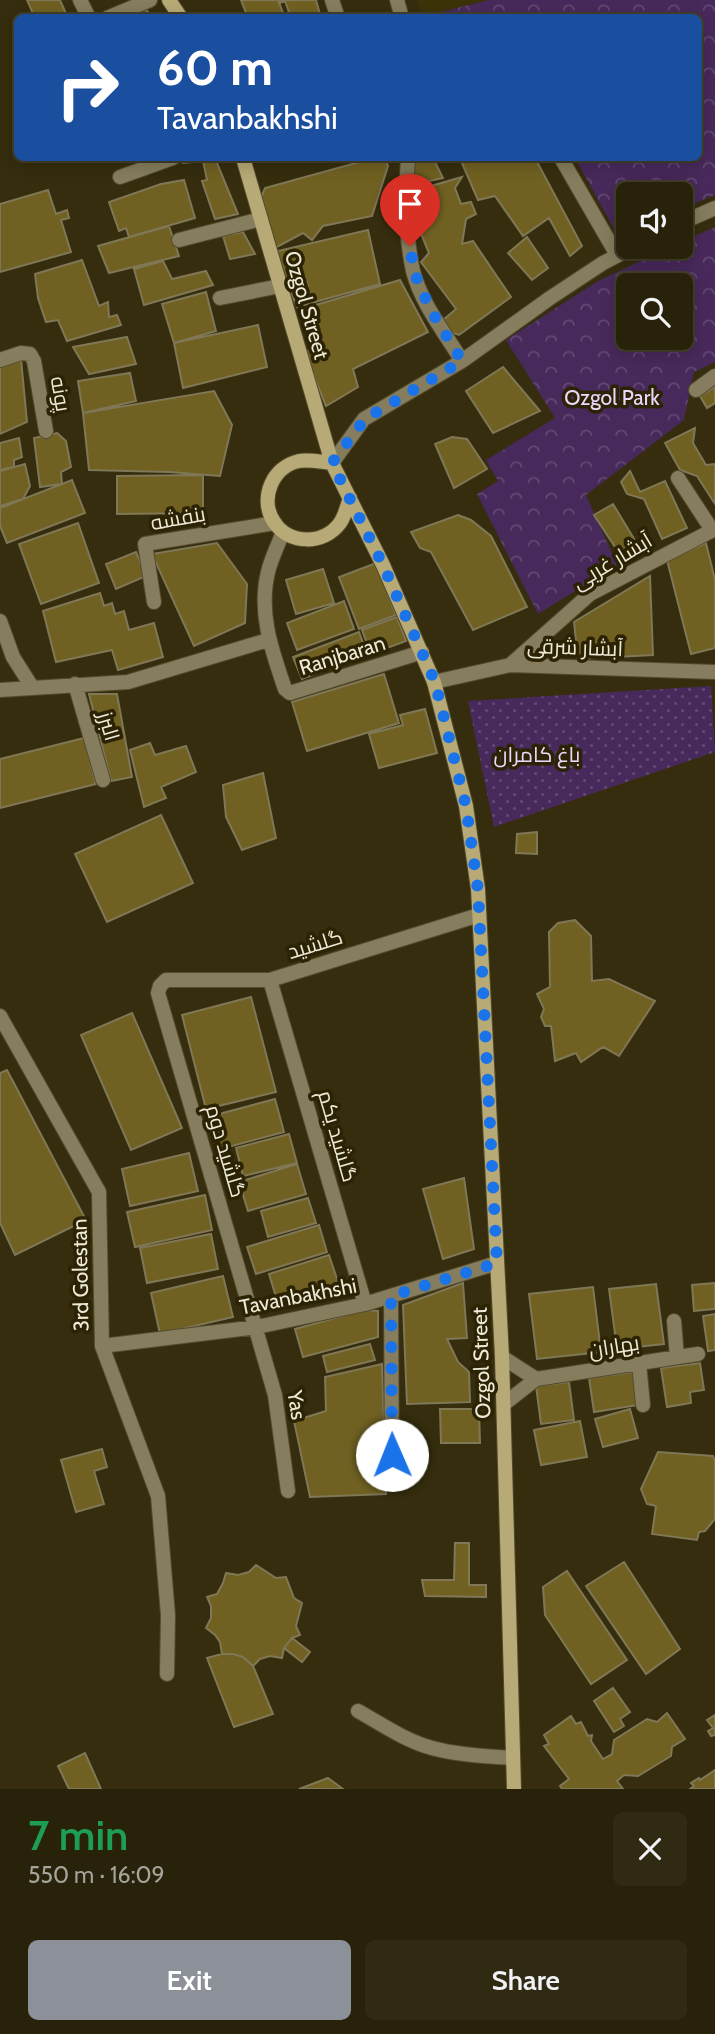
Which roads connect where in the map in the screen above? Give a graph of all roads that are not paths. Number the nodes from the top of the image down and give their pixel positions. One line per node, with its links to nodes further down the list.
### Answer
1 (150, 0): 2 (street)
2 (126, 14)
3 (165, 161): 7 (street)
4 (244, 161): 10 (main road, Ozgol Street)
5 (408, 161): 17 (street)
6 (563, 161): 12 (street)
7 (120, 177)
8 (715, 208): 9 (street)
9 (693, 218)
10 (261, 219): 11 (street); 14 (main road, Ozgol Street)
11 (179, 240)
12 (616, 253)
13 (616, 256): 17 (street)
14 (280, 286): 15 (street); 21 (main road, Ozgol Street)
15 (220, 298)
16 (0, 360): 20 (street, پونه)
17 (462, 361): 21 (street)
18 (715, 376): 19 (street)
19 (696, 390)
20 (46, 431)
21 (332, 463): 23 (main road); 24 (main road)
22 (678, 478): 25 (street)
23 (350, 498): 24 (main road); 29 (main road, Ozgol Street)
24 (279, 527): 26 (street, بنفشه); 28 (street)
25 (713, 530): 30 (street, آبشار غربی)
26 (154, 602)
27 (0, 621): 34 (street)
28 (268, 640): 29 (street, Ranjbaran); 33 (street)
29 (422, 652): 32 (main road, Ozgol Street)
30 (510, 665): 31 (street, آبشار شرقی); 32 (street, آبشار شرقی)
31 (715, 672)
32 (435, 682): 37 (main road, Ozgol Street)
33 (75, 684): 34 (street); 36 (street, البرز)
34 (33, 687): 35 (street)
35 (0, 690)
36 (103, 780)
37 (479, 915): 38 (street, گلشید); 41 (main road, Ozgol Street)
38 (270, 980): 39 (street, گلشید); 43 (street, گلشيد يكم)
39 (160, 986): 45 (street, گلشيد دوم)
40 (0, 1017): 46 (street, 3rd Golestan)
41 (497, 1263): 42 (street, Tavanbakhshi); 48 (main road, Ozgol Street)
42 (391, 1296): 43 (street, Tavanbakhshi); 54 (street)
43 (365, 1304): 45 (street, Tavanbakhshi)
44 (674, 1321): 49 (street)
45 (257, 1327): 46 (street, Tavanbakhshi); 55 (street, Yas)
46 (102, 1346): 56 (street, 3rd Golestan)
47 (698, 1354): 49 (street, بهاران)
48 (502, 1357): 51 (street); 52 (main road, Ozgol Street)
49 (677, 1357): 50 (street, بهاران)
50 (639, 1363): 51 (street, بهاران); 53 (street)
51 (536, 1379): 52 (street)
52 (504, 1404): 58 (main road, Ozgol Street)
53 (643, 1405)
54 (392, 1482)
55 (288, 1491)
56 (167, 1674)
57 (358, 1711): 58 (street)
58 (513, 1758): 59 (main road, Ozgol Street)
59 (514, 1789)

